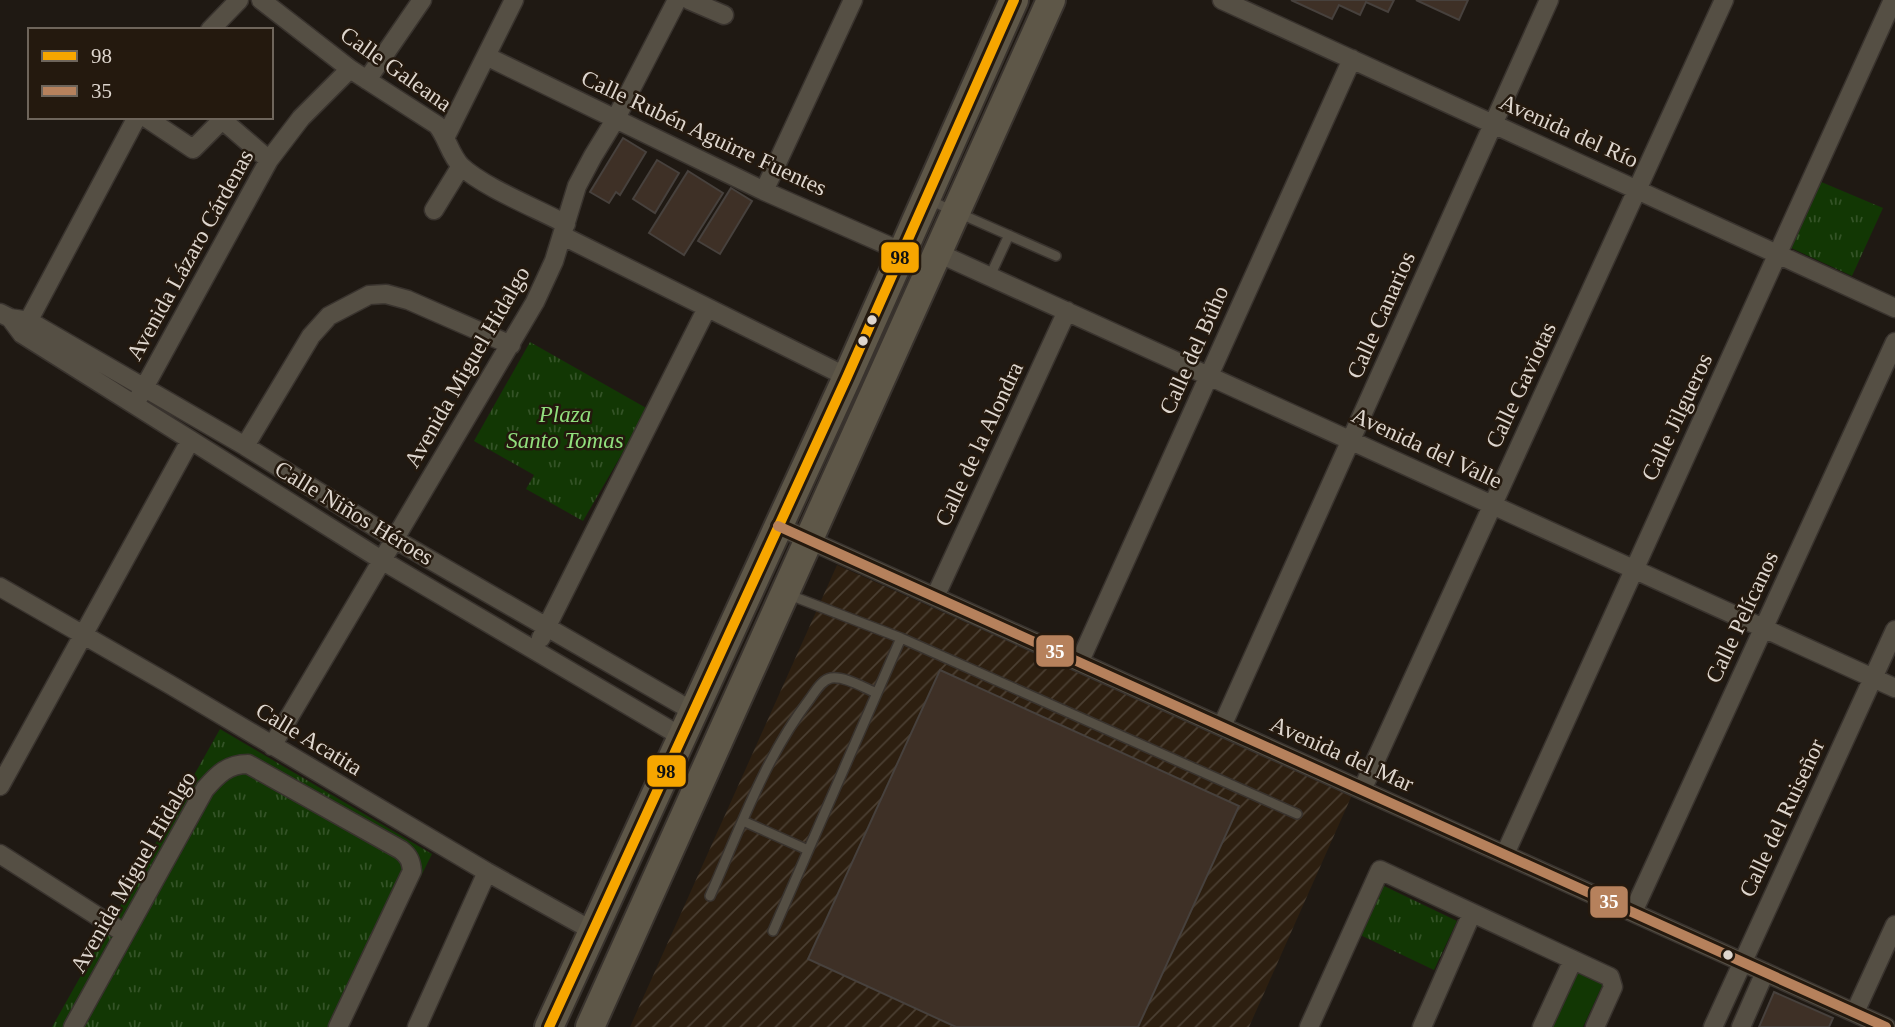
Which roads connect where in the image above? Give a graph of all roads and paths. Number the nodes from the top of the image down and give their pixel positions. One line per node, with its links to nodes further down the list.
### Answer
1 (239, 0): 15 (street)
2 (261, 0): 18 (street, Calle Galeana)
3 (422, 0): 19 (street)
4 (514, 0): 16 (street)
5 (677, 0): 23 (street, Avenida Miguel Hidalgo)
6 (690, 0): 14 (street)
7 (853, 0): 29 (street)
8 (1014, 0): 30 (highway)
9 (1051, 0): 32 (highway)
10 (1549, 0): 24 (street, Calle Canarios)
11 (1724, 0): 28 (street, Calle Gaviotas)
12 (1893, 0): 38 (street, Calle Jilgueros)
13 (1233, 2): 17 (street, Avenida del Río)
14 (724, 15)
15 (212, 28)
16 (486, 56): 23 (street, Calle Rubén Aguirre Fuentes); 25 (street)
17 (1352, 59): 24 (street, Avenida del Río); 47 (street, Calle del Búho)
18 (350, 69): 19 (street, Calle Galeana); 26 (street, Avenida Lázaro Cárdenas)
19 (367, 80): 25 (street, Calle Galeana)
20 (136, 119): 44 (street)
21 (148, 119): 22 (street)
22 (220, 119): 26 (street)
23 (615, 120): 29 (street, Calle Rubén Aguirre Fuentes); 33 (street, Avenida Miguel Hidalgo)
24 (1494, 124): 28 (street, Avenida del Río); 51 (street, Calle Canarios)
25 (446, 135): 27 (street, Calle Galeana)
26 (269, 160): 49 (street, Avenida Lázaro Cárdenas)
27 (461, 166): 31 (street); 33 (street)
28 (1637, 189): 38 (street, Avenida del Río); 54 (street, Calle Gaviotas)
29 (764, 191): 35 (street, Calle Rubén Aguirre Fuentes)
30 (927, 199): 32 (lane); 35 (highway)
31 (434, 210)
32 (956, 212): 34 (lane); 36 (highway)
33 (565, 230): 40 (street); 46 (street, Avenida Miguel Hidalgo)
34 (1009, 235): 37 (lane); 39 (lane)
35 (903, 252): 48 (highway)
36 (937, 253): 39 (street, Avenida del Valle); 57 (highway)
37 (1056, 256)
38 (1778, 256): 41 (street, Avenida del Río); 59 (street, Calle Jilgueros)
39 (990, 276): 42 (street, Avenida del Valle)
40 (707, 308): 48 (street); 63 (street)
41 (1895, 308)
42 (1067, 311): 47 (street, Avenida del Valle); 62 (street, Calle de la Alondra)
43 (5, 315): 44 (street, Calle Niños Héroes)
44 (25, 327): 49 (street, Calle Niños Héroes); 50 (street, Calle Niños Héroes)
45 (1895, 342): 64 (street, Calle Pelícanos)
46 (511, 345): 53 (street); 56 (street, Avenida Miguel Hidalgo)
47 (1210, 375): 51 (street, Avenida del Valle); 69 (street, Calle del Búho)
48 (846, 377): 55 (highway)
49 (144, 388): 50 (street, Avenida Lázaro Cárdenas); 53 (street, Calle Niños Héroes)
50 (134, 406): 52 (street, Calle Niños Héroes)
51 (1351, 440): 54 (street, Avenida del Valle); 74 (street, Calle Canarios)
52 (190, 441): 58 (street, Calle Niños Héroes); 66 (street)
53 (245, 446): 56 (street, Calle Niños Héroes)
54 (1493, 505): 59 (street, Avenida del Valle); 77 (street, Calle Gaviotas)
55 (778, 526): 57 (street, Avenida del Mar); 73 (highway)
56 (396, 540): 58 (street, Avenida Miguel Hidalgo); 63 (street, Calle Niños Héroes)
57 (809, 540): 61 (highway); 62 (street, Avenida del Mar)
58 (383, 561): 68 (street, Calle Niños Héroes); 75 (street, Avenida Miguel Hidalgo)
59 (1634, 569): 64 (street, Avenida del Valle); 82 (street, Calle Jilgueros)
60 (0, 587): 66 (street, Calle Acatita)
61 (785, 593): 67 (lane); 100 (highway)
62 (935, 597): 69 (street, Avenida del Mar)
63 (546, 627): 68 (street); 73 (street, Calle Niños Héroes)
64 (1763, 629): 70 (street, Avenida del Valle); 85 (street, Calle Pelícanos)
65 (1895, 630): 70 (street, Calle del Ruiseñor)
66 (83, 636): 75 (street, Calle Acatita); 76 (street)
67 (901, 638): 72 (lane); 78 (lane)
68 (534, 650): 73 (street, Calle Niños Héroes)
69 (1080, 662): 74 (street, Avenida del Mar)
70 (1873, 678): 71 (street, Avenida del Valle); 93 (street, Calle del Ruiseñor)
71 (1895, 688)
72 (877, 693): 79 (lane); 80 (lane)
73 (688, 724): 88 (highway)
74 (1222, 726): 77 (street, Avenida del Mar)
75 (272, 746): 83 (street, Calle Acatita)
76 (0, 786)
77 (1362, 790): 82 (street, Avenida del Mar)
78 (1297, 814)
79 (743, 821): 80 (lane); 84 (lane)
80 (808, 850): 89 (lane)
81 (0, 854): 90 (street)
82 (1505, 854): 85 (street, Avenida del Mar)
83 (487, 872): 88 (street, Calle Acatita); 98 (street)
84 (710, 896)
85 (1633, 912): 93 (street, Avenida del Mar)
86 (1472, 913): 92 (street); 101 (street); 102 (street)
87 (1895, 925): 91 (street)
88 (593, 931): 99 (highway)
89 (773, 931)
90 (124, 933): 96 (street, Avenida Miguel Hidalgo); 97 (street, Avenida Miguel Hidalgo)
91 (1890, 948): 95 (street)
92 (1573, 960): 103 (street); 104 (street)
93 (1742, 962): 94 (street, Avenida del Mar); 105 (street, Calle del Ruiseñor)
94 (1765, 972): 95 (street, Avenida del Mar); 106 (street)
95 (1855, 1012): 107 (street, Avenida del Mar)
96 (73, 1027)
97 (338, 1027)
98 (417, 1027)
99 (549, 1027)
100 (590, 1027)
101 (1308, 1027)
102 (1422, 1027)
103 (1542, 1027)
104 (1595, 1027)
105 (1713, 1027)
106 (1741, 1027)
107 (1886, 1027)

